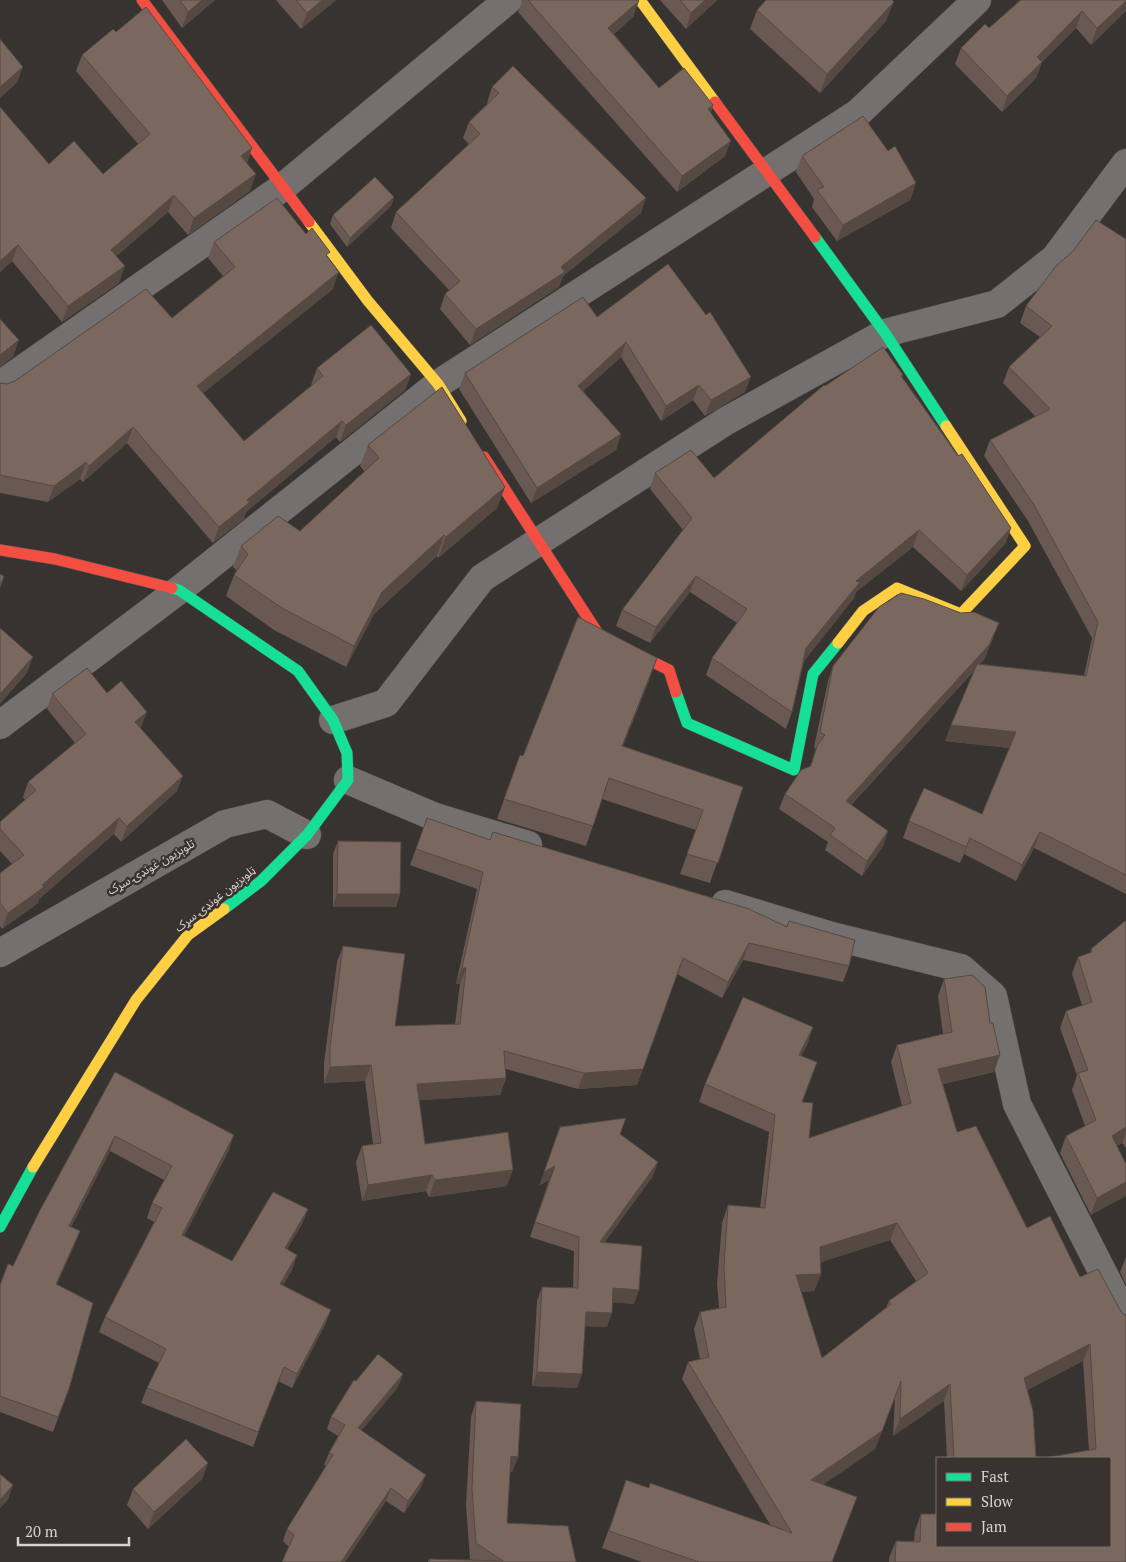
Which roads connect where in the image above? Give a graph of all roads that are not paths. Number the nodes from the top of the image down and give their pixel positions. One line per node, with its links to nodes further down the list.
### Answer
1 (142, 0): 7 (street)
2 (508, 0): 7 (street)
3 (640, 0): 6 (street)
4 (977, 0): 6 (street)
5 (1126, 163): 8 (street)
6 (766, 174): 8 (street); 9 (street)
7 (283, 187): 9 (street); 10 (street)
8 (885, 333): 13 (street); 13 (street)
9 (438, 384): 11 (street); 15 (street)
10 (0, 385)
11 (469, 434)
12 (480, 451): 13 (street)
13 (537, 542): 16 (street)
14 (0, 550): 15 (street)
15 (179, 590): 16 (street); 17 (street)
16 (333, 720): 18 (street)
17 (0, 725)
18 (348, 780): 19 (street, ټلوېزيون غونډۍ سړک); 20 (street)
19 (307, 835): 22 (street, تلوېزيون غونډۍ سړک); 23 (street, ټلوېزيون غونډۍ سړک)
20 (554, 853)
21 (705, 898): 24 (street)
22 (0, 953)
23 (0, 1227)
24 (1126, 1318)

